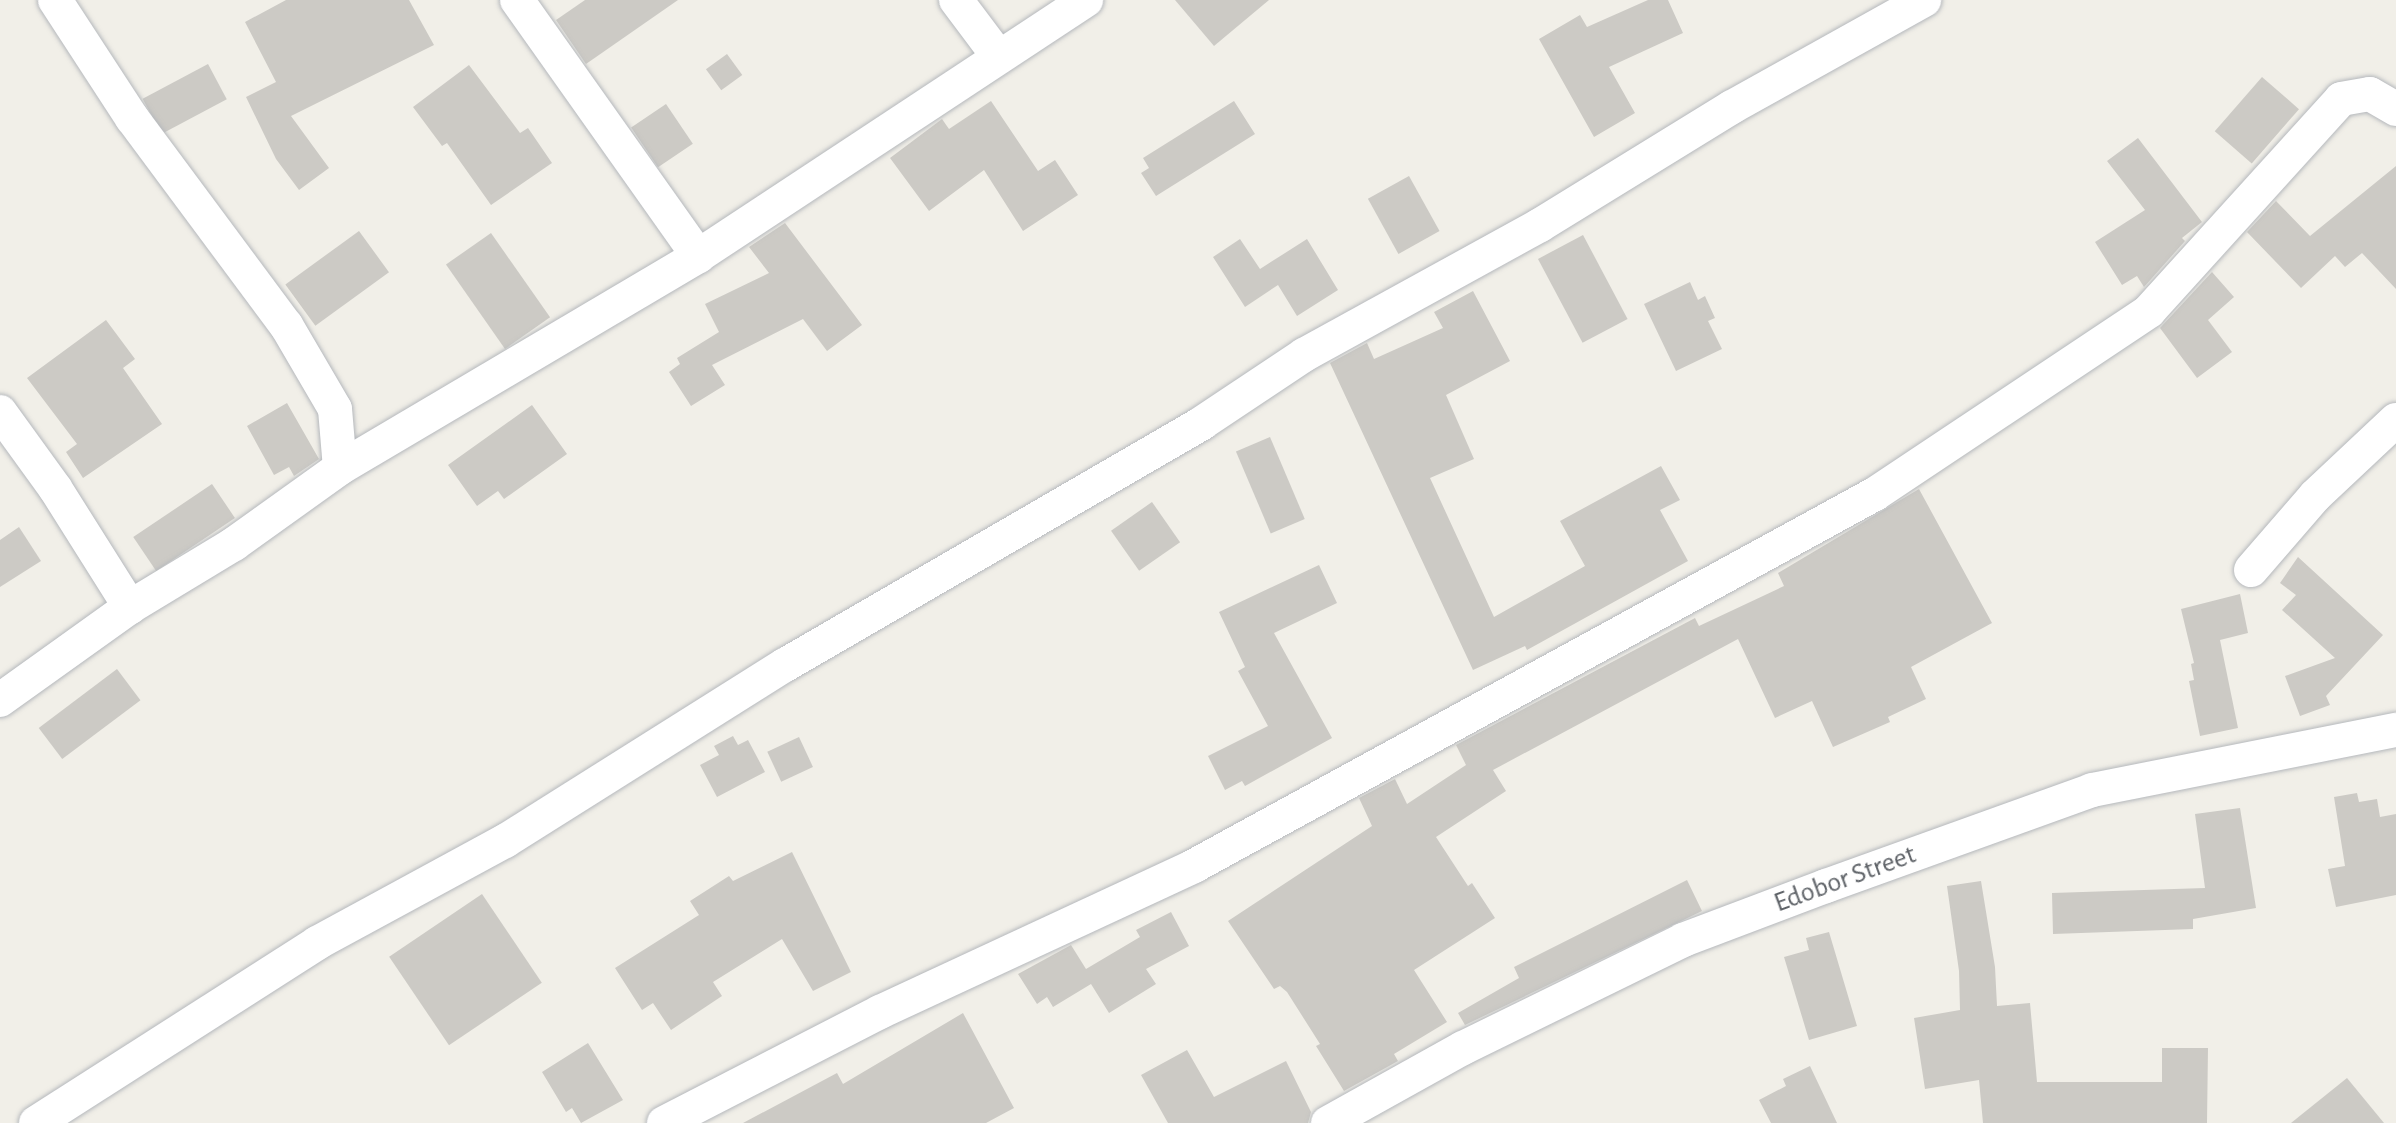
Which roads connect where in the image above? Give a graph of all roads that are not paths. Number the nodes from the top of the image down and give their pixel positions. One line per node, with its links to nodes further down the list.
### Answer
1 (55, 0): 11 (street)
2 (517, 0): 8 (street)
3 (956, 0): 6 (street)
4 (1086, 0): 6 (street)
5 (1924, 0): 16 (street)
6 (998, 56): 8 (street)
7 (2396, 109): 17 (street)
8 (698, 256): 11 (street)
9 (0, 412): 13 (street)
10 (2396, 420): 12 (street)
11 (340, 468): 13 (street)
12 (2251, 570)
13 (130, 607): 14 (street)
14 (0, 700)
15 (2396, 730): 18 (street, Edobor Street)
16 (36, 1123)
17 (664, 1123)
18 (1328, 1123)

